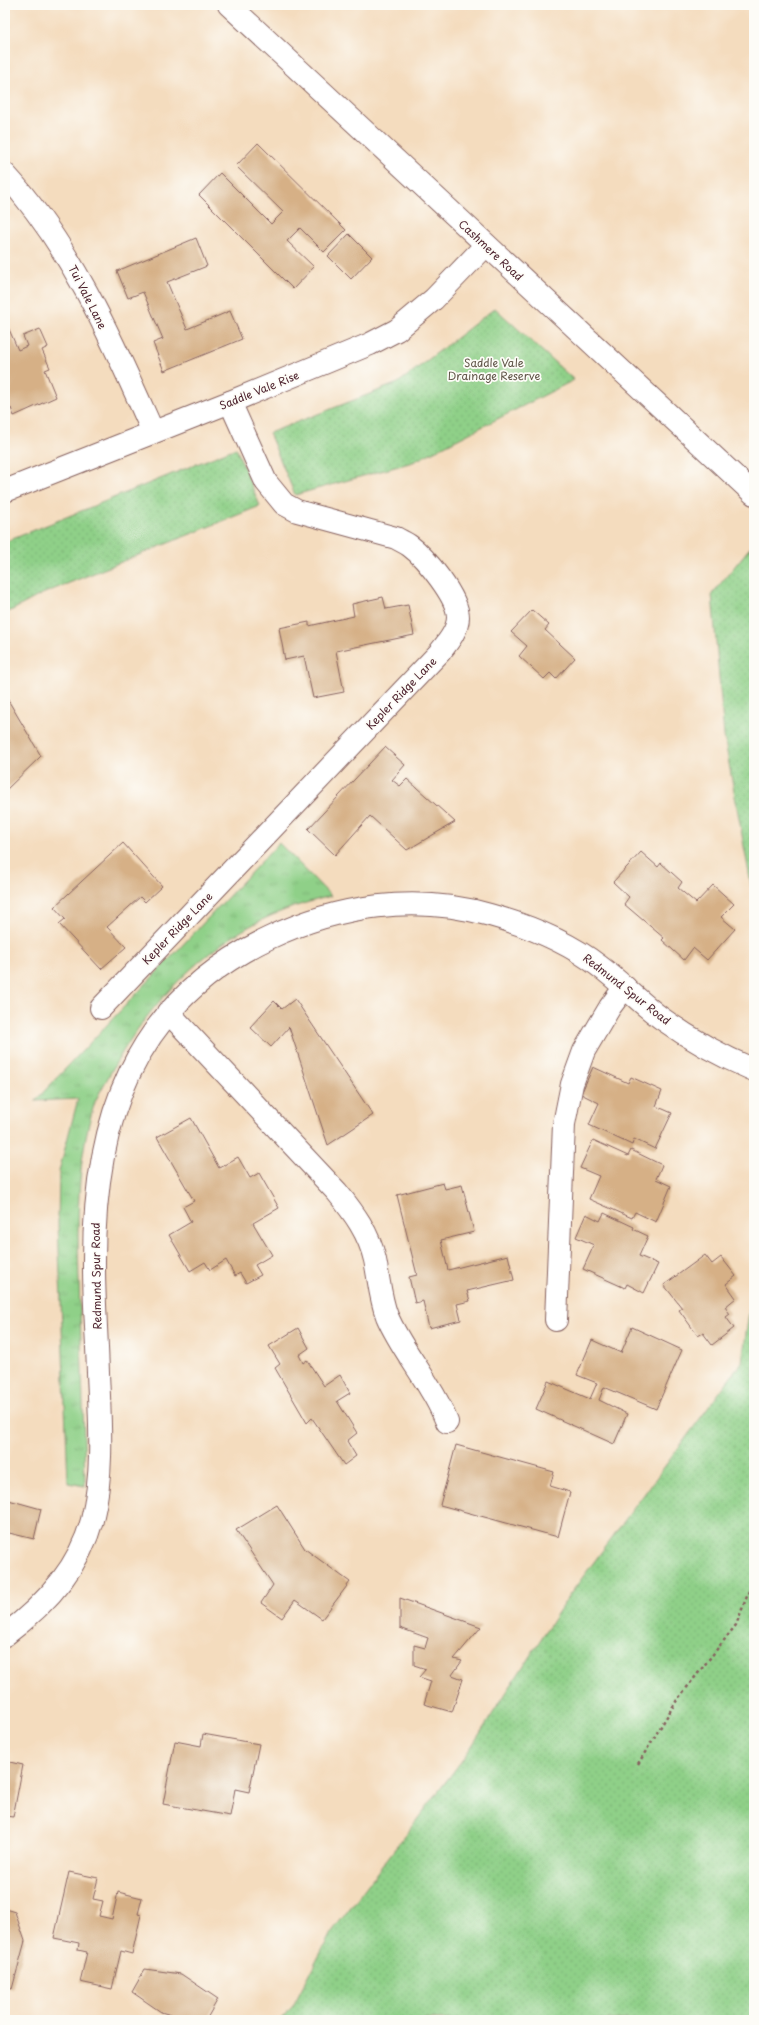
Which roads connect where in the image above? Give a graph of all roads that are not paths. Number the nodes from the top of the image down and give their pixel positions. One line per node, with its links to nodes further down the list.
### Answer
1 (229, 5): 3 (street, Cashmere Road)
2 (5, 174): 5 (street, Tui Vale Lane)
3 (486, 245): 4 (street, Saddle Vale Rise); 7 (street, Cashmere Road)
4 (230, 402): 5 (street, Saddle Vale Rise); 9 (street, Kepler Ridge Lane)
5 (153, 432): 6 (street, Saddle Vale Rise)
6 (5, 491)
7 (754, 494)
8 (625, 987): 10 (street, Redmund Spur Road); 11 (street, Redmund Spur Road); 12 (street)
9 (101, 1008)
10 (168, 1012): 13 (street); 14 (street, Redmund Spur Road)
11 (754, 1070)
12 (556, 1320)
13 (447, 1422)
14 (5, 1635)

